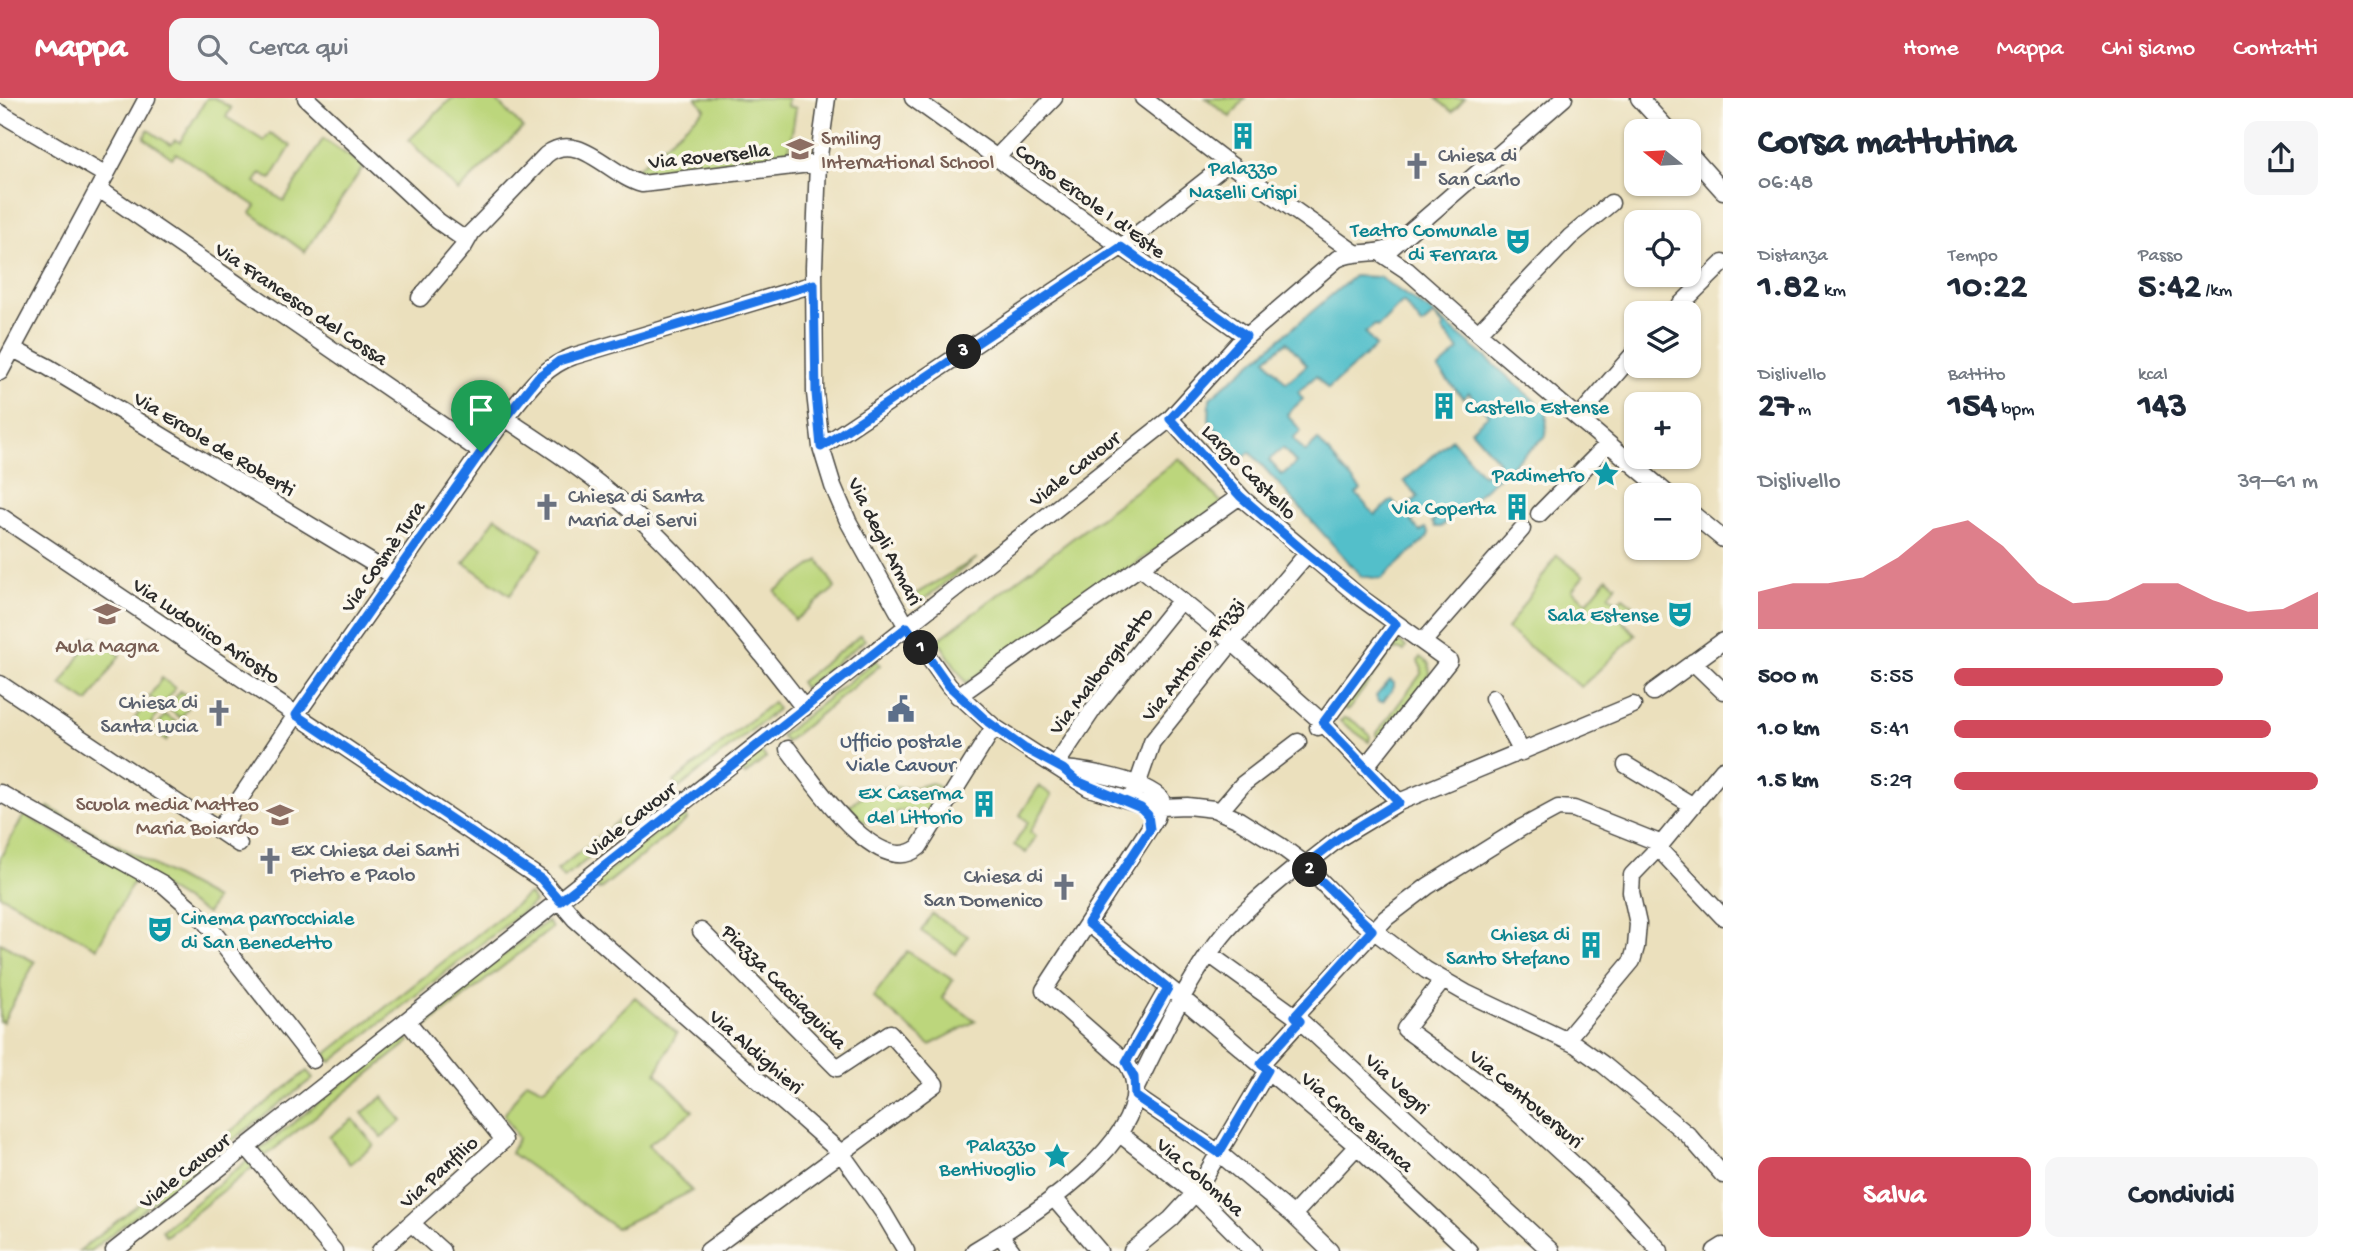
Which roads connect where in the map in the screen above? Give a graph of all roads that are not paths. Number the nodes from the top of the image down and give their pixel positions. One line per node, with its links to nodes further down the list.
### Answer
1 (147, 98): 15 (street)
2 (306, 98): 18 (street)
3 (827, 98): 12 (street, Via degli Armari)
4 (913, 98): 11 (street, Corso Ercole I d'Este)
5 (1054, 98): 11 (street)
6 (1564, 98): 21 (street)
7 (1639, 98): 10 (street)
8 (1148, 100): 13 (street)
9 (0, 113): 15 (street, Via Francesco del Cossa)
10 (1658, 119)
11 (996, 158): 19 (street, Corso Ercole I d'Este)
12 (818, 163): 18 (street, Via Roversella); 23 (street, Via degli Armari)
13 (1228, 163): 19 (street); 20 (street)
14 (1701, 166): 16 (street)
15 (103, 182): 28 (street); 36 (street, Via Francesco del Cossa)
16 (1723, 191)
17 (1611, 204): 26 (street)
18 (472, 232): 24 (street)
19 (1121, 247): 27 (street, Corso Ercole I d'Este); 35 (street)
20 (1355, 253): 21 (street, Largo Castello); 27 (street, Largo Castello)
21 (1381, 253): 26 (street)
22 (1723, 263): 25 (street)
23 (814, 284): 31 (street, Via Cosmè Tura); 35 (street, Via degli Armari)
24 (420, 298)
25 (1684, 301)
26 (1478, 333): 32 (street)
27 (1246, 336): 33 (street, Largo Castello)
28 (13, 349): 30 (street); 46 (street, Via Ercole de Roberti)
29 (1624, 365): 32 (street)
30 (0, 372)
31 (505, 418): 36 (street, Via Cosmè Tura); 60 (street)
32 (1578, 418): 34 (street)
33 (1170, 419): 38 (street, Largo Castello); 49 (street, Viale Cavour)
34 (1608, 443): 37 (street); 39 (street)
35 (821, 447): 49 (street, Via degli Armari)
36 (481, 452): 46 (street, Via Cosmè Tura)
37 (1655, 483)
38 (1240, 496): 44 (street, Largo Castello); 45 (street)
39 (1539, 514)
40 (0, 516): 61 (street, Via Ludovico Ariosto)
41 (1701, 522): 43 (street)
42 (1522, 529): 52 (street)
43 (1723, 539)
44 (1307, 554): 48 (street, Largo Castello); 51 (street, Via Antonio Frizzi)
45 (1140, 568): 47 (street); 57 (street)
46 (394, 576): 61 (street, Via Cosmè Tura)
47 (1180, 601): 51 (street); 69 (street, Via Malborghetto)
48 (1396, 624): 52 (street, Largo Castello); 62 (street)
49 (907, 627): 57 (street, Via degli Armari); 60 (street, Viale Cavour)
50 (1723, 641): 53 (street)
51 (1232, 642): 62 (street); 71 (street, Via Antonio Frizzi)
52 (1423, 642): 68 (street, Largo Castello)
53 (1693, 662): 55 (street); 56 (street)
54 (0, 684): 79 (street)
55 (1723, 691)
56 (1653, 692)
57 (958, 696): 63 (street, Via degli Armari)
58 (1493, 698): 66 (street)
59 (1633, 705): 66 (street)
60 (804, 708): 83 (street, Viale Cavour)
61 (296, 715): 79 (street, Via Cosmè Tura); 83 (street, Via Ludovico Ariosto)
62 (1320, 725): 68 (street)
63 (994, 727): 65 (street); 69 (street, Via degli Armari)
64 (1298, 742): 77 (street)
65 (788, 748)
66 (1522, 752): 74 (street)
67 (1626, 765): 75 (street)
68 (1366, 766): 74 (street)
69 (1059, 767): 71 (street); 73 (street, Via degli Armari)
70 (1723, 769): 75 (street)
71 (1137, 785): 73 (street, Via Antonio Frizzi); 76 (street)
72 (0, 793): 95 (street)
73 (1130, 802): 76 (street, Via degli Armari); 78 (street)
74 (1399, 802): 82 (street)
75 (1692, 805): 81 (street)
76 (1161, 807): 77 (street, Via degli Armari); 78 (street)
77 (1220, 811): 82 (street, Via degli Armari)
78 (1150, 829): 85 (street)
79 (219, 830): 80 (street)
80 (239, 844)
81 (1658, 848): 84 (street); 86 (street); 94 (street)
82 (1304, 864): 86 (street, Via degli Armari); 88 (street)
83 (560, 901): 93 (street, Viale Cavour); 102 (street, Via Aldighieri)
84 (1723, 917)
85 (1088, 923): 90 (street, Via Croce Bianca); 96 (street)
86 (1372, 930): 89 (street, Via degli Armari); 92 (street)
87 (701, 931): 102 (street, Piazza Cacciaguida)
88 (1209, 954): 91 (street); 92 (street, Via Vegri)
89 (1443, 980): 94 (street, Via degli Armari); 125 (street, Via Centoversuri)
90 (1168, 988): 91 (street, Via Croce Bianca); 96 (street)
91 (1183, 999): 97 (street, Via Croce Bianca); 98 (street)
92 (1298, 1019): 97 (street); 124 (street, Via Vegri)
93 (407, 1021): 101 (street, Viale Cavour); 108 (street, Via Panfilio)
94 (1566, 1040): 104 (street, Via degli Armari)
95 (313, 1060)
96 (1126, 1062): 98 (street)
97 (1265, 1067): 100 (street, Via Croce Bianca); 103 (street)
98 (1135, 1092): 99 (street); 103 (street)
99 (1120, 1133): 105 (street, Via Colomba); 106 (street)
100 (1357, 1146): 107 (street); 123 (street, Via Croce Bianca)
101 (247, 1147): 111 (street, Viale Cavour); 112 (street)
102 (841, 1153): 115 (street); 116 (street, Via Aldighieri)
103 (1219, 1153): 105 (street); 107 (street)
104 (1723, 1175)
105 (1195, 1193): 120 (street); 121 (street, Via Colomba)
106 (1053, 1197): 109 (street); 119 (street)
107 (1293, 1215): 122 (street)
108 (411, 1223): 113 (street, Via Panfilio); 114 (street)
109 (1000, 1235): 117 (street); 118 (street)
110 (1723, 1246): 126 (street)
111 (114, 1251)
112 (334, 1251)
113 (380, 1251)
114 (442, 1251)
115 (708, 1251)
116 (906, 1251)
117 (974, 1251)
118 (1012, 1251)
119 (1099, 1251)
120 (1132, 1251)
121 (1253, 1251)
122 (1330, 1251)
123 (1469, 1251)
124 (1551, 1251)
125 (1660, 1251)
126 (1715, 1251)

